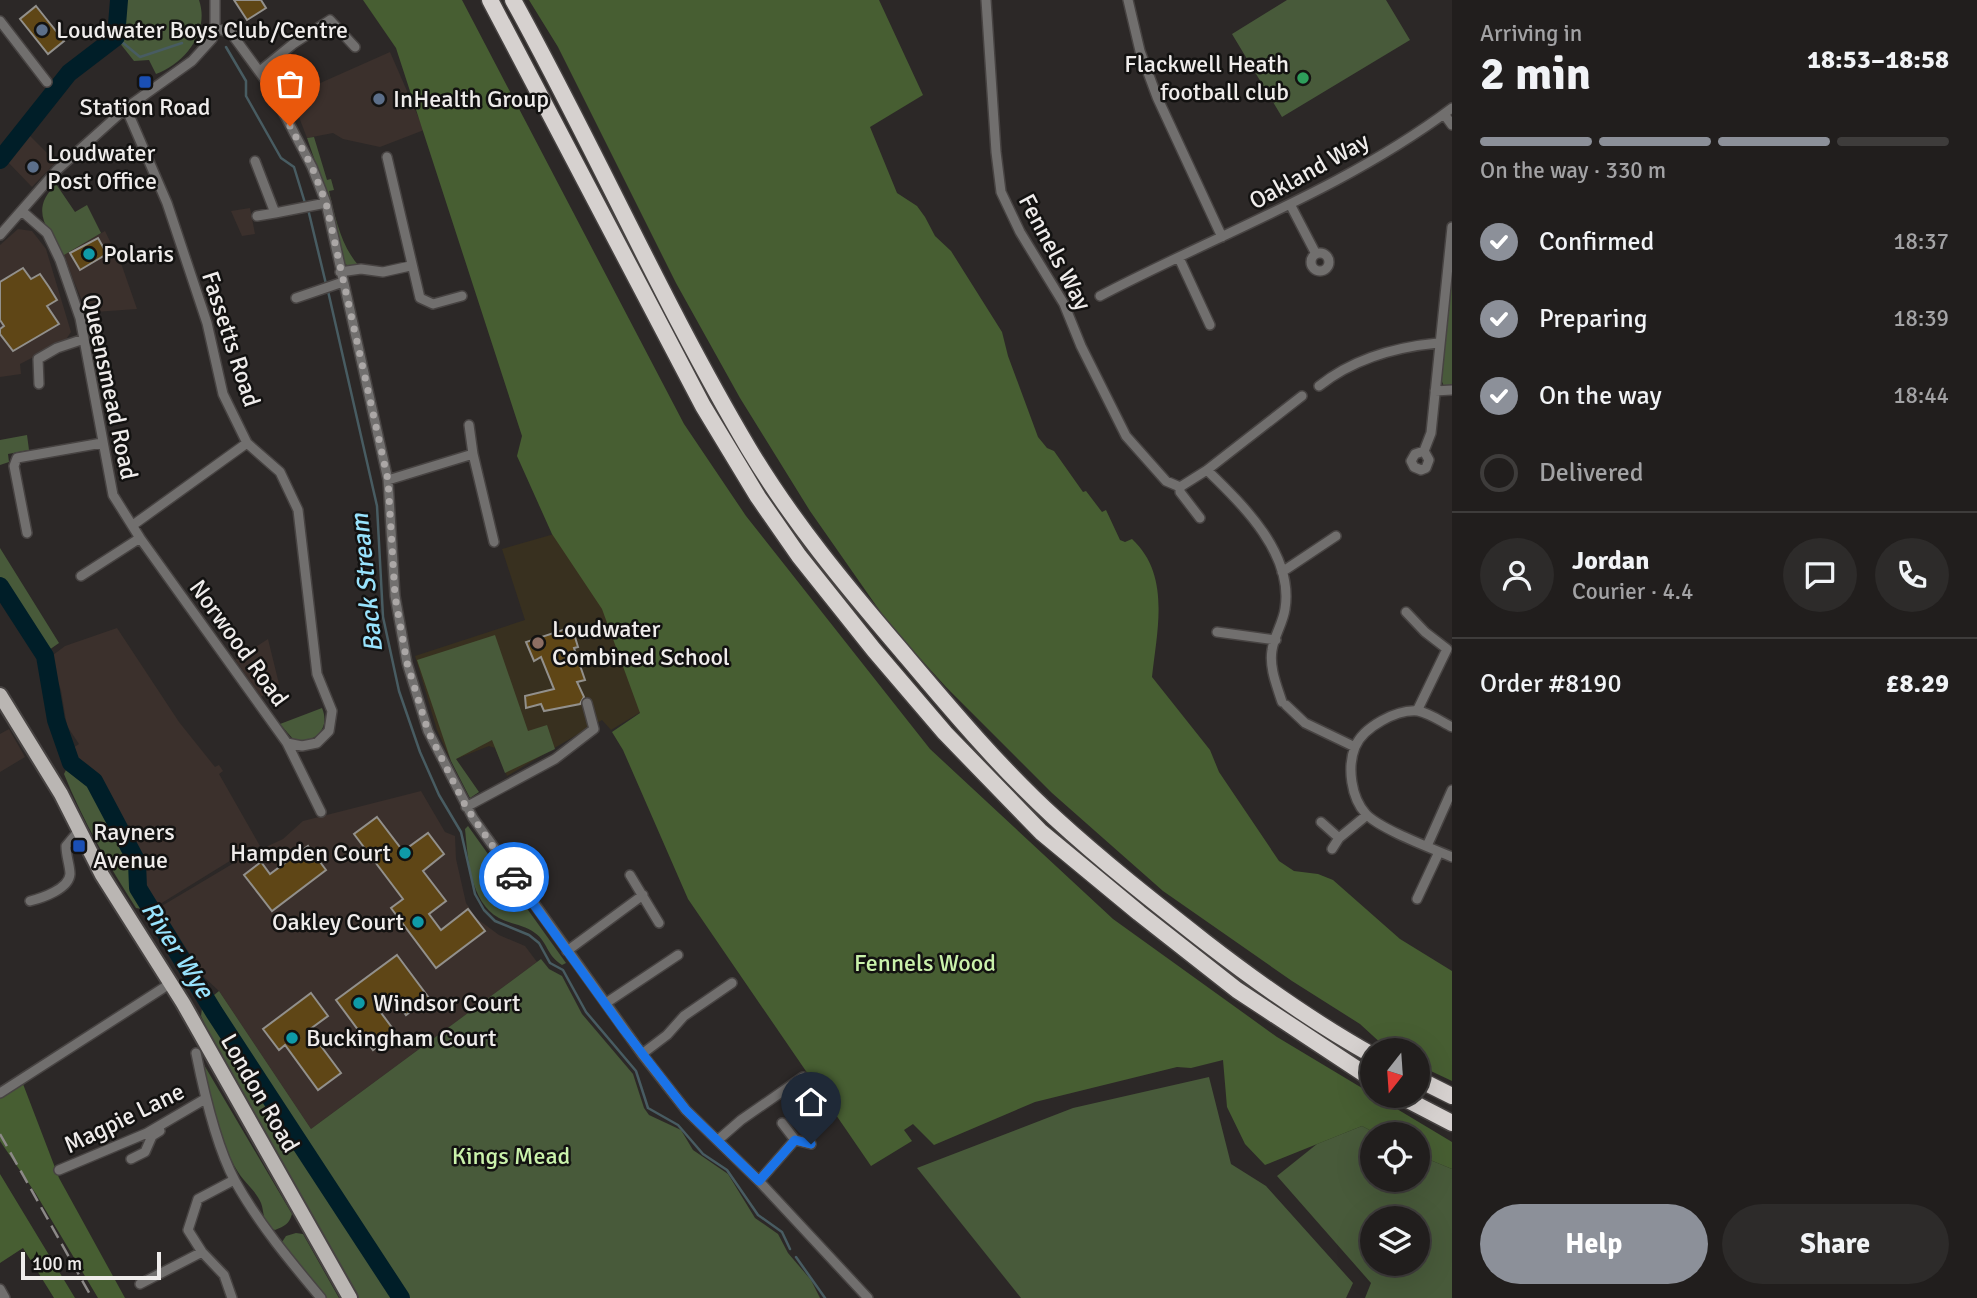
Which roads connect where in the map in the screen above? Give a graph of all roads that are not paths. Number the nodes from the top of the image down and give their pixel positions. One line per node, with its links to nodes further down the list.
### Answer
1 (215, 0): 7 (street)
2 (490, 0): 90 (highway)
3 (513, 0): 87 (highway)
4 (986, 0): 47 (street, Fennels Way)
5 (1128, 0): 23 (street)
6 (0, 21): 10 (street)
7 (215, 28): 9 (street); 11 (street)
8 (355, 47): 9 (street)
9 (260, 71): 16 (street)
10 (47, 82)
11 (125, 108): 18 (street); 42 (street, Fassetts Road)
12 (1448, 111): 13 (street); 17 (street, Oakland Way)
13 (1452, 125)
14 (387, 157): 26 (street)
15 (255, 161): 19 (street)
16 (326, 203): 19 (street); 27 (street)
17 (1291, 206): 23 (street, Oakland Way); 24 (street)
18 (23, 212): 22 (street); 33 (street, Queensmead Road)
19 (275, 213): 20 (street)
20 (257, 216)
21 (1452, 227): 34 (street)
22 (0, 235)
23 (1222, 237): 25 (street, Oakland Way)
24 (1316, 254)
25 (1179, 258): 30 (street, Oakland Way); 32 (street)
26 (410, 266): 27 (street); 29 (street)
27 (341, 272): 28 (street)
28 (343, 282): 31 (street); 46 (street)
29 (462, 296)
30 (1100, 296)
31 (296, 298)
32 (1210, 325)
33 (85, 339): 35 (street); 41 (street, Queensmead Road)
34 (1438, 343): 36 (street); 38 (street)
35 (39, 384)
36 (1319, 386)
37 (1452, 390): 38 (street)
38 (1435, 391): 43 (street)
39 (1302, 396): 45 (street)
40 (469, 425): 44 (street)
41 (102, 443): 48 (street, Queensmead Road); 51 (street)
42 (247, 443): 50 (street); 64 (street, Fassetts Road)
43 (1424, 451)
44 (473, 454): 46 (street); 54 (street)
45 (1207, 470): 47 (street); 55 (street)
46 (388, 480): 67 (street)
47 (1180, 487): 49 (street)
48 (117, 502): 50 (street, Norwood Road)
49 (1200, 518)
50 (132, 524): 53 (street, Norwood Road)
51 (27, 533)
52 (1336, 536): 55 (street)
53 (140, 538): 56 (street); 64 (street, Norwood Road)
54 (494, 542)
55 (1282, 572): 59 (street)
56 (81, 576)
57 (1406, 612): 62 (street)
58 (1217, 632): 59 (street)
59 (1276, 640): 65 (street)
60 (0, 695): 71 (main road, London Road)
61 (587, 703): 67 (street)
62 (1417, 711): 63 (street); 65 (street)
63 (1452, 727)
64 (287, 743): 68 (street, Norwood Road)
65 (1355, 747): 69 (street)
66 (1452, 790): 73 (street)
67 (466, 807): 82 (street)
68 (321, 812)
69 (1367, 815): 72 (street); 73 (street)
70 (1321, 822): 72 (street)
71 (80, 829): 80 (street); 84 (main road, London Road)
72 (1339, 838): 74 (street)
73 (1427, 846): 75 (street)
74 (1332, 849)
75 (1440, 852): 76 (street); 79 (street)
76 (1452, 858)
77 (630, 875): 78 (street)
78 (643, 895): 81 (street); 82 (street)
79 (1417, 899)
80 (30, 901)
81 (659, 923)
82 (567, 951): 86 (street)
83 (678, 955): 86 (street)
84 (170, 983): 93 (street); 112 (main road, London Road)
85 (732, 983): 89 (street)
86 (606, 1003): 89 (street)
87 (1360, 1048)
88 (196, 1054): 95 (street, London Road)
89 (642, 1054): 99 (street)
90 (1360, 1072)
91 (803, 1077): 99 (street)
92 (1430, 1085): 94 (highway)
93 (0, 1093)
94 (1452, 1096)
95 (206, 1101): 102 (street); 103 (street, Magpie Lane); 104 (street, London Road)
96 (1423, 1108): 98 (highway)
97 (782, 1123): 100 (street)
98 (1452, 1123)
99 (718, 1140): 105 (street)
100 (795, 1140): 101 (street); 105 (street)
101 (811, 1144)
102 (131, 1159)
103 (59, 1170)
104 (234, 1180): 106 (street); 111 (street, London Road)
105 (759, 1181): 113 (street)
106 (202, 1252): 107 (street); 110 (street)
107 (140, 1284)
108 (0, 1289): 109 (street)
109 (5, 1298)
110 (232, 1298)
111 (321, 1298)
112 (350, 1298)
113 (868, 1298)

